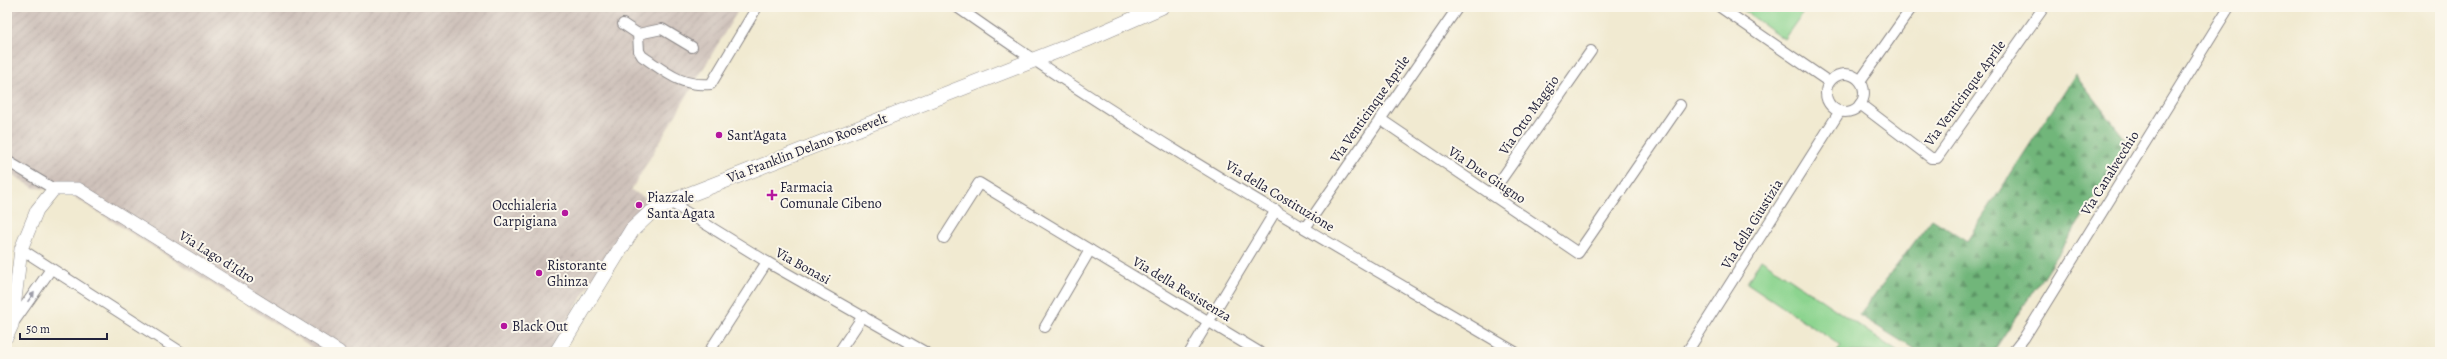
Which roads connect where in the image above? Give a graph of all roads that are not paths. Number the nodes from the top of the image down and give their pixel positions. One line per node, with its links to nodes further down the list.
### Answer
1 (757, 7): 10 (street)
2 (956, 7): 13 (street, Via della Costituzione)
3 (1162, 7): 13 (main road, Via Franklin Delano Roosevelt)
4 (1458, 7): 19 (street, Via Venticinque Aprile)
5 (1720, 7): 15 (street)
6 (1912, 7): 14 (street)
7 (2044, 7): 16 (street, Via Venticinque Aprile)
8 (2229, 7): 45 (street, Via Canalvecchio)
9 (623, 24): 10 (street)
10 (638, 34): 11 (street)
11 (692, 48)
12 (1591, 51): 22 (street, Via Otto Maggio)
13 (1032, 60): 23 (main road, Via Franklin Delano Roosevelt); 24 (street, Via della Costituzione)
14 (1860, 81): 15 (street); 16 (street)
15 (1829, 82): 18 (street)
16 (1860, 104): 18 (street)
17 (1680, 105): 22 (street, Via Due Giugno)
18 (1840, 111): 44 (street, Via della Giustizia)
19 (1380, 119): 22 (street, Via Due Giugno); 25 (street, Via Venticinque Aprile)
20 (7, 161): 21 (street)
21 (54, 189): 27 (street); 36 (street, Via Lago d'Idro)
22 (1490, 194)
23 (670, 202): 29 (street, Via Bonasi); 37 (main road, Via Franklin Delano Roosevelt)
24 (1276, 210): 25 (street, Via della Costituzione); 32 (street)
25 (1305, 228): 43 (street, Via della Costituzione)
26 (944, 238): 28 (street, Via della Resistenza)
27 (21, 250): 30 (street); 34 (street)
28 (1090, 250): 32 (street, Via della Resistenza); 33 (street)
29 (767, 262): 31 (street, Via Bonasi); 38 (street)
30 (51, 269): 34 (street, one-way to 30); 35 (street)
31 (863, 316): 39 (street); 40 (street, Via Bonasi)
32 (1208, 321): 41 (street); 42 (street, Via della Resistenza)
33 (1045, 327)
34 (9, 330)
35 (181, 352)
36 (339, 352)
37 (557, 352)
38 (709, 352)
39 (839, 352)
40 (924, 352)
41 (1190, 352)
42 (1259, 352)
43 (1515, 352)
44 (1687, 352)
45 (2012, 352)

